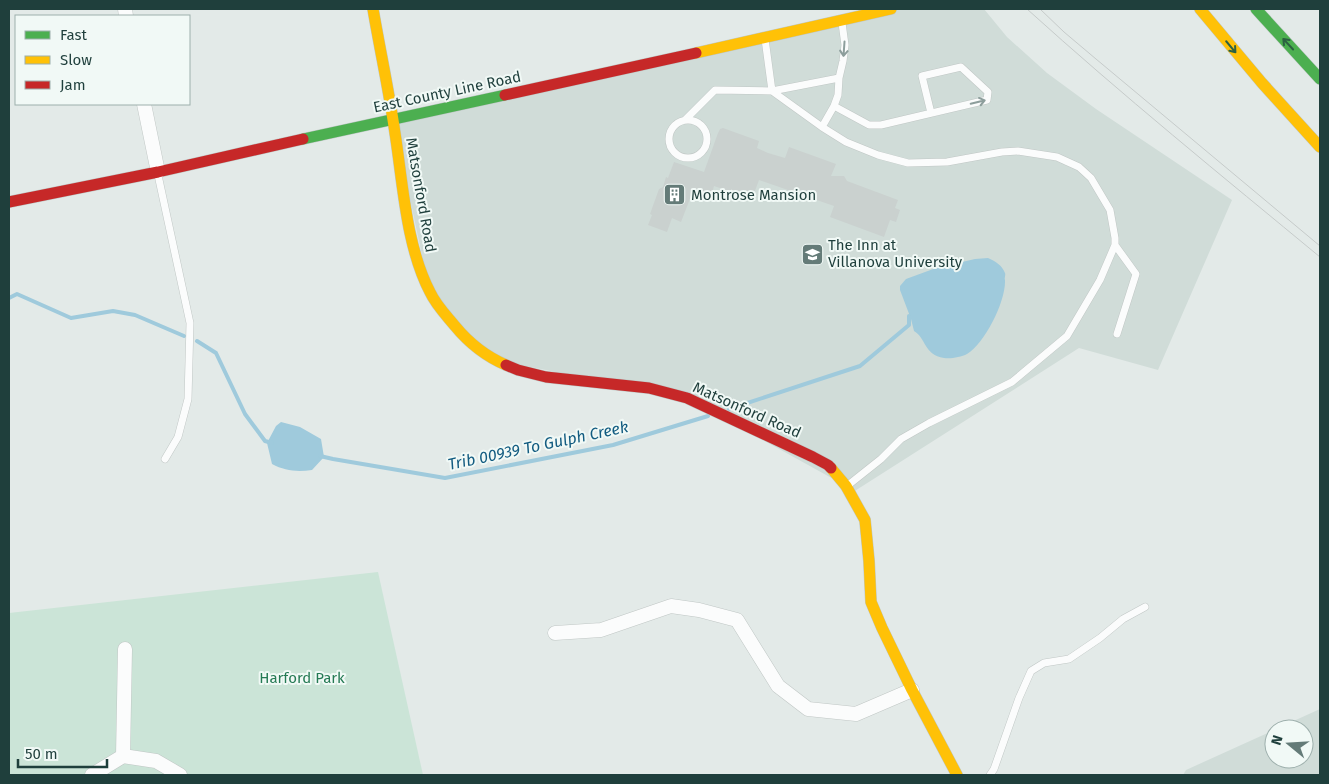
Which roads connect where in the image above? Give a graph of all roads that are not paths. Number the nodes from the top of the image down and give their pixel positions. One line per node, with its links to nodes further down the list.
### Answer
1 (373, 9): 13 (main road, Matsonford Road)
2 (891, 9): 5 (main road, East County Line Road)
3 (1200, 9): 16 (main road, one-way to 16)
4 (1256, 9): 8 (main road, one-way to 4)
5 (842, 20): 6 (main road, East County Line Road); 7 (lane, one-way to 7)
6 (765, 38): 9 (lane); 13 (main road, East County Line Road)
7 (839, 78): 9 (lane); 11 (lane)
8 (1320, 79)
9 (772, 91): 14 (lane); 15 (lane)
10 (144, 105): 17 (street)
11 (834, 106): 12 (lane); 15 (lane)
12 (931, 113): 12 (lane, one-way to 12)
13 (393, 119): 17 (main road, East County Line Road); 22 (main road, Matsonford Road)
14 (685, 120): 14 (lane)
15 (822, 127): 19 (lane)
16 (1320, 147)
17 (158, 172): 18 (main road, East County Line Road); 21 (lane)
18 (9, 202)
19 (1115, 245): 20 (lane); 22 (lane)
20 (1117, 334)
21 (165, 459)
22 (846, 486): 26 (main road, Matsonford Road)
23 (1145, 608): 31 (lane)
24 (554, 633): 26 (street)
25 (125, 649): 27 (street)
26 (912, 690): 30 (main road, Matsonford Road)
27 (123, 756): 28 (street); 29 (street)
28 (92, 775)
29 (180, 775)
30 (957, 775)
31 (990, 775)

